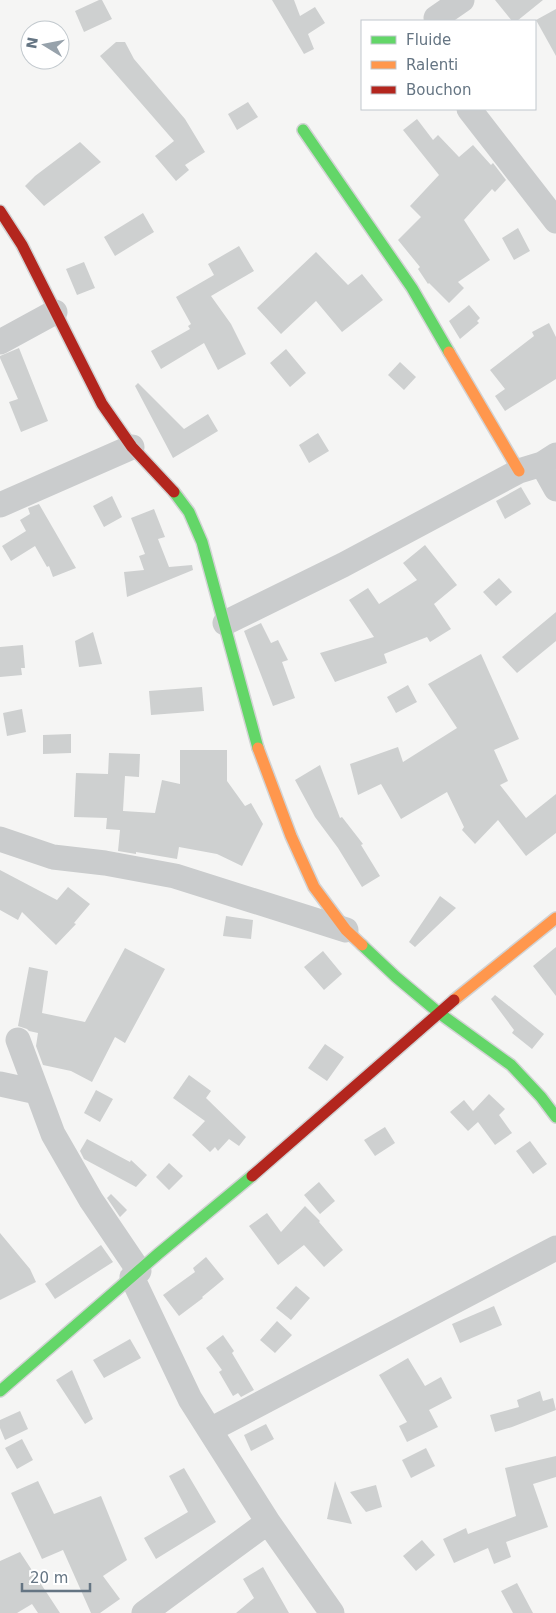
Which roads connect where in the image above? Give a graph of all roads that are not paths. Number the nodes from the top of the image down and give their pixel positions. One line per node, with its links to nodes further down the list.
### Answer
1 (462, 0): 2 (street)
2 (436, 18)
3 (470, 110): 6 (street)
4 (303, 130): 10 (street)
5 (0, 211): 7 (street)
6 (556, 221)
7 (55, 312): 8 (street); 9 (street)
8 (0, 342)
9 (132, 447): 12 (street); 13 (street)
10 (539, 463): 11 (street); 13 (street)
11 (556, 489)
12 (0, 505)
13 (225, 623): 16 (street)
14 (0, 839): 16 (street)
15 (556, 918): 17 (street)
16 (346, 930): 17 (street)
17 (439, 1013): 21 (street); 23 (street)
18 (18, 1040): 20 (street)
19 (0, 1084): 20 (street)
20 (38, 1092): 23 (street)
21 (556, 1117)
22 (556, 1248): 25 (street)
23 (135, 1274): 24 (street); 25 (street)
24 (0, 1391)
25 (210, 1430): 26 (street)
26 (268, 1522): 27 (street); 28 (street)
27 (144, 1613)
28 (332, 1613)

